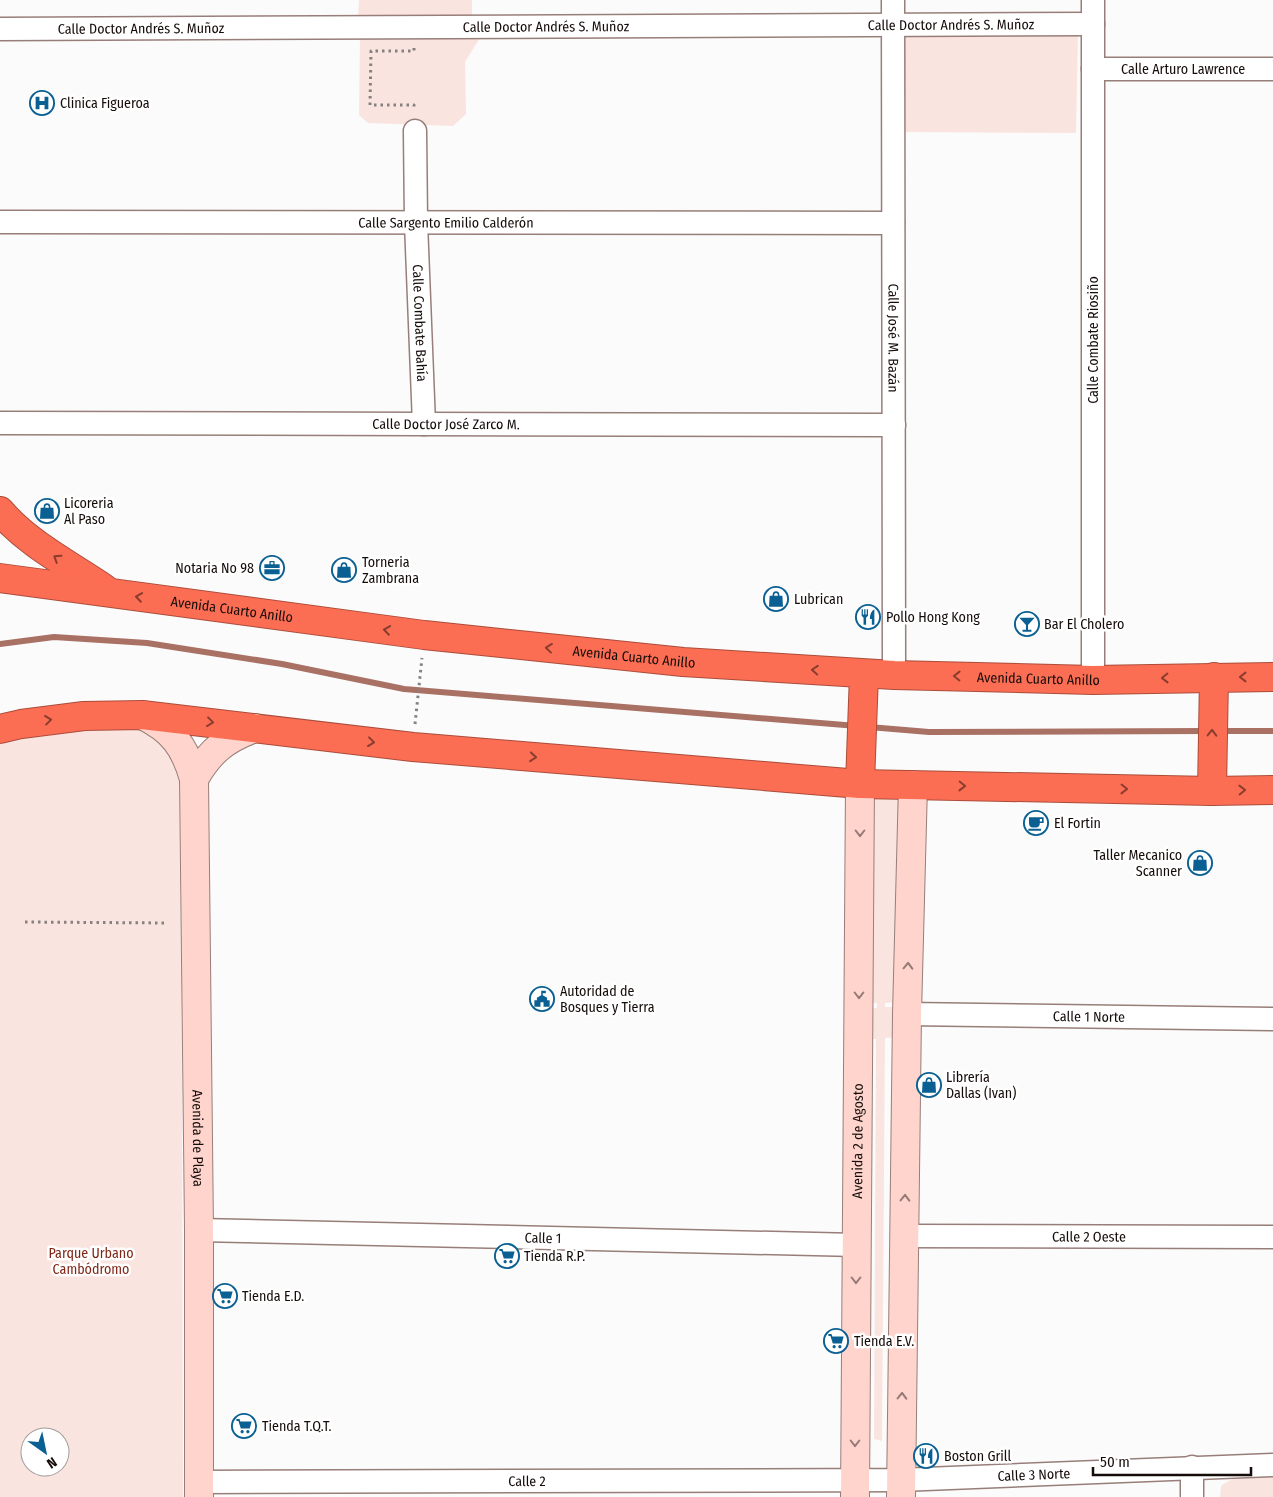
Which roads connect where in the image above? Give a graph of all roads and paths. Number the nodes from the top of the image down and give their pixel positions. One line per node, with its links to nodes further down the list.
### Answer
1 (893, 0): 4 (street, Calle José M. Bazán)
2 (1093, 0): 3 (street, Calle Combate Riosiño)
3 (1093, 24): 4 (street, Calle Doctor Andrés S. Muñoz); 7 (street, Calle Combate Riosiño)
4 (893, 25): 5 (street, Calle Doctor Andrés S. Muñoz); 12 (street, Calle José M. Bazán)
5 (413, 27): 6 (street, Calle Doctor Andrés S. Muñoz); 9 (path)
6 (0, 28)
7 (1093, 69): 8 (street, Calle Arturo Lawrence); 22 (street, Calle Combate Riosiño)
8 (1273, 70)
9 (414, 131): 11 (street, Calle Combate Bahía)
10 (0, 222): 11 (street, Calle Sargento Emilio Calderón)
11 (416, 223): 12 (street, Calle Sargento Emilio Calderón); 14 (street, Calle Combate Bahía)
12 (893, 223): 15 (street, Calle José M. Bazán)
13 (0, 423): 14 (street, Calle Doctor José Zarco M.)
14 (424, 424): 15 (street, Calle Doctor José Zarco M.)
15 (894, 425): 20 (street, Calle José M. Bazán)
16 (0, 511): 18 (highway, one-way to 16)
17 (0, 578): 18 (highway, Avenida Cuarto Anillo)
18 (113, 594): 23 (highway, Avenida Cuarto Anillo, one-way to 18)
19 (421, 665): 26 (path)
20 (894, 675): 22 (highway, Avenida Cuarto Anillo, one-way to 20); 23 (highway, Avenida Cuarto Anillo)
21 (1273, 677): 24 (highway, Avenida Cuarto Anillo, one-way to 24)
22 (1093, 680): 24 (highway, Avenida Cuarto Anillo, one-way to 22)
23 (863, 684): 29 (highway)
24 (1213, 686): 31 (highway, one-way to 24)
25 (142, 715): 27 (highway, one-way to 27); 28 (highway, one-way to 25); 30 (street, Avenida de Playa)
26 (416, 718)
27 (255, 728): 29 (highway, one-way to 29); 30 (street)
28 (0, 729)
29 (860, 771): 32 (highway); 41 (street, Avenida 2 de Agosto, one-way to 41)
30 (194, 778): 38 (street, Avenida de Playa)
31 (1212, 781): 32 (highway, one-way to 31); 33 (highway, one-way to 33)
32 (913, 785): 36 (street, one-way to 32)
33 (1273, 790)
34 (25, 922): 35 (path)
35 (167, 923)
36 (907, 1014): 37 (street, Calle 1 Norte); 39 (street, one-way to 36)
37 (1273, 1019)
38 (198, 1230): 41 (street, Calle 1); 46 (street, Avenida de Playa)
39 (905, 1236): 40 (street, Calle 2 Oeste); 45 (street, one-way to 39)
40 (1273, 1238)
41 (856, 1245): 44 (street, Avenida 2 de Agosto, one-way to 44)
42 (1273, 1465): 43 (street, Calle 3 Norte)
43 (1192, 1467): 45 (street, Calle 3 Norte); 47 (street)
44 (855, 1488): 45 (street, Calle 3 Norte); 46 (street, Calle 2)
45 (901, 1488)
46 (199, 1490)
47 (1192, 1497)

